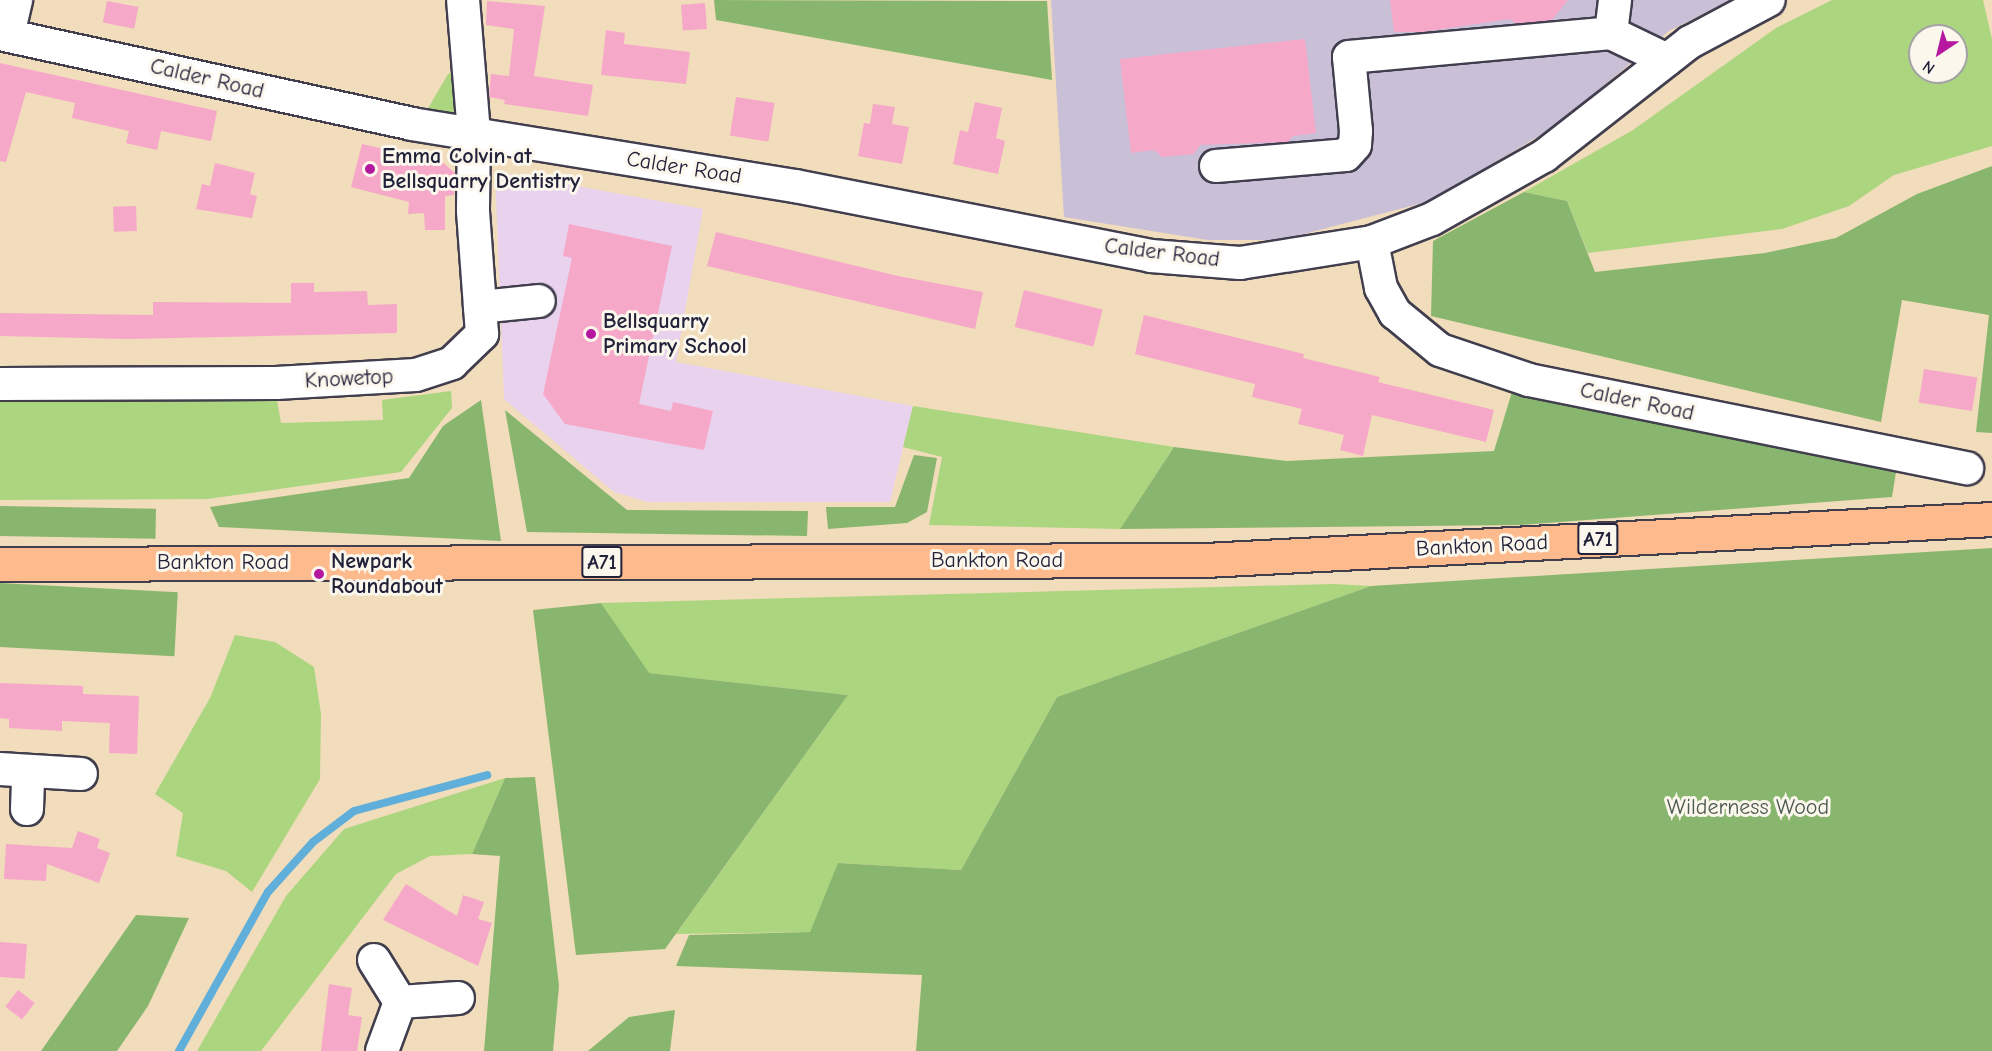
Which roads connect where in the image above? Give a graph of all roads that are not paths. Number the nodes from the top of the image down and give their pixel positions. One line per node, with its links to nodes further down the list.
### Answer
1 (16, 0): 6 (street)
2 (463, 0): 8 (street, Knowetop)
3 (1615, 0): 5 (street)
4 (1769, 0): 7 (street, Calder Road)
5 (1611, 33): 7 (street); 9 (street)
6 (4, 34): 8 (street, Calder Road)
7 (1667, 60): 12 (street, Calder Road)
8 (474, 133): 10 (street, Knowetop); 12 (street, Calder Road)
9 (1216, 166)
10 (473, 210): 11 (street); 14 (street, Knowetop)
11 (454, 237)
12 (1372, 242): 16 (street, Calder Road)
13 (539, 301): 14 (street)
14 (480, 307): 15 (street, Knowetop)
15 (0, 384)
16 (1967, 468)
17 (1992, 519): 18 (main road, Bankton Road / A71)
18 (0, 564)
19 (14, 770): 20 (street); 21 (street)
20 (81, 774)
21 (27, 809)
22 (374, 960): 24 (street)
23 (458, 998): 24 (street)
24 (400, 1002): 25 (street)
25 (382, 1051)

